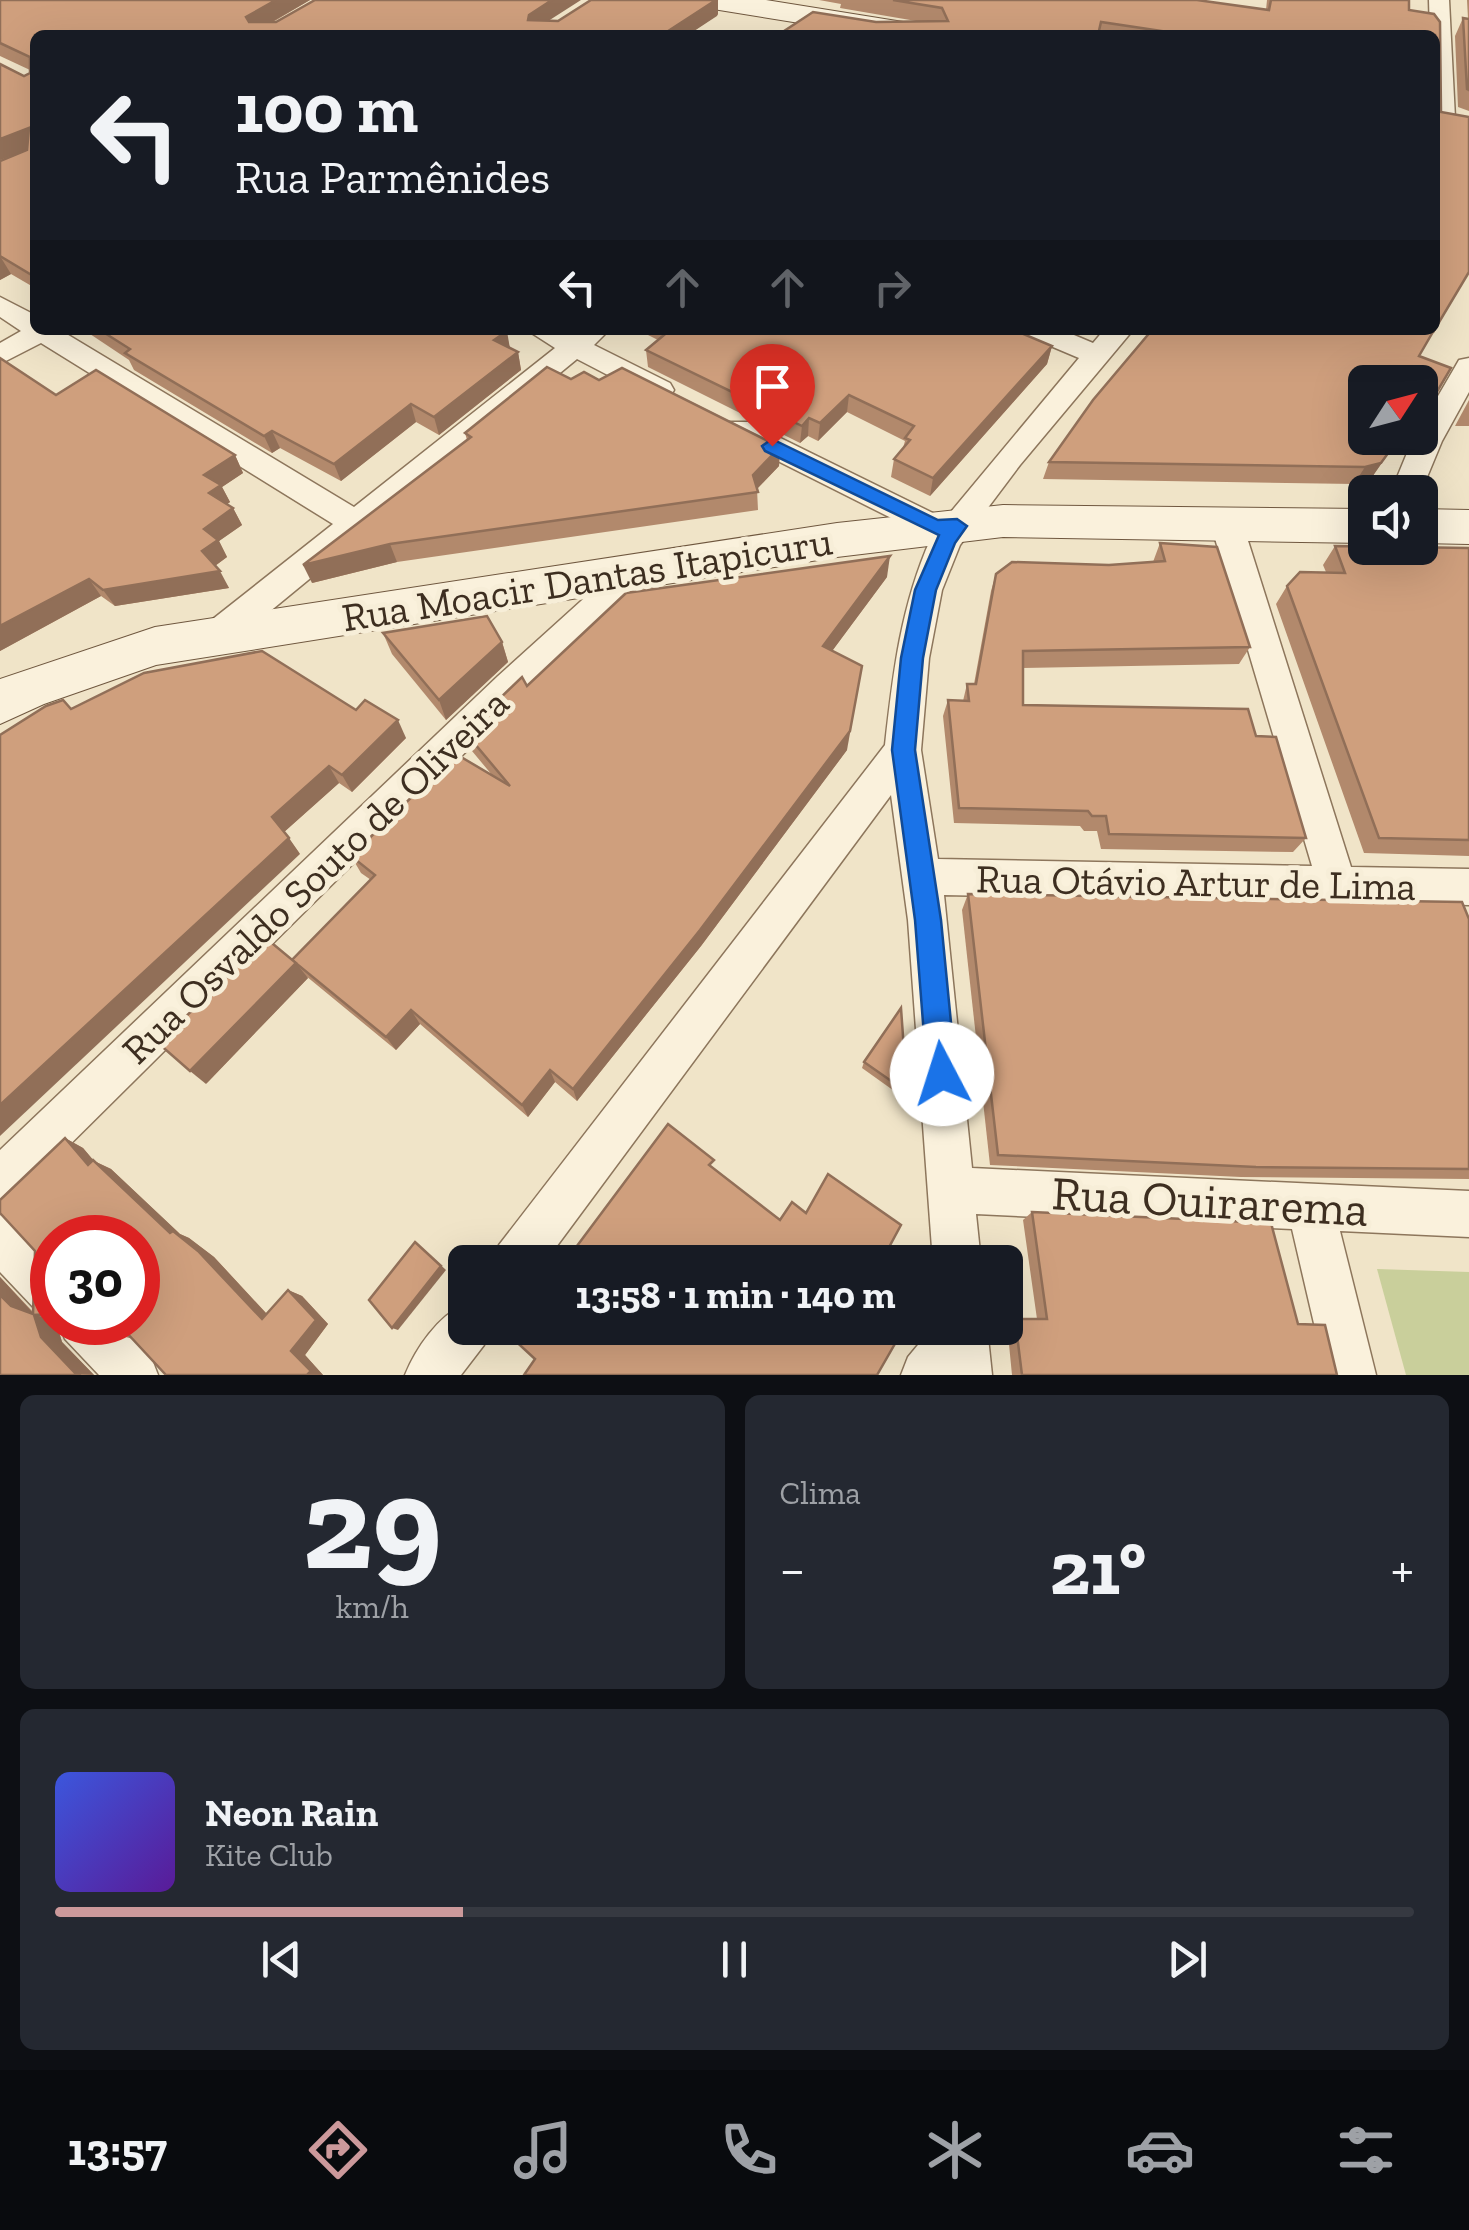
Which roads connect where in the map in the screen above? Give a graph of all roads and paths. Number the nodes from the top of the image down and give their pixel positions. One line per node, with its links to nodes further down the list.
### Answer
1 (713, 0): 3 (street)
2 (1439, 0): 4 (street)
3 (897, 30)
4 (1449, 119)
5 (0, 306): 6 (street)
6 (30, 324)
7 (32, 335): 12 (street)
8 (48, 335): 17 (street)
9 (1064, 335): 11 (street)
10 (585, 338): 14 (street); 17 (street)
11 (1108, 343): 21 (street)
12 (0, 356)
13 (1469, 366): 16 (street)
14 (678, 399)
15 (712, 416): 21 (street)
16 (1413, 475)
17 (355, 522): 24 (street)
18 (1227, 525): 19 (street, Rua Moacir Dantas Itapicuru); 21 (street, Rua Moacir Dantas Itapicuru); 28 (street)
19 (1348, 526)
20 (1438, 526): 22 (street)
21 (946, 527): 23 (street, Rua Moacir Dantas Itapicuru); 26 (street)
22 (1469, 527)
23 (633, 573): 24 (street, Rua Moacir Dantas Itapicuru); 31 (street, Rua Osvaldo Souto de Oliveira)
24 (216, 636): 25 (street, Rua Moacir Dantas Itapicuru)
25 (0, 702)
26 (904, 750): 27 (street); 36 (street)
27 (922, 877): 28 (street, Rua Otávio Artur de Lima); 32 (street)
28 (1337, 884): 29 (street, Rua Otávio Artur de Lima)
29 (1462, 886): 30 (street)
30 (1469, 924)
31 (0, 1182)
32 (951, 1190): 33 (street, Rua Ouirarema); 37 (street)
33 (1310, 1204): 34 (street, Rua Ouirarema); 47 (street)
34 (1469, 1214)
35 (0, 1238): 38 (street)
36 (529, 1245)
37 (956, 1245)
38 (30, 1269)
39 (104, 1345): 43 (street)
40 (454, 1345): 44 (street)
41 (950, 1345): 45 (street)
42 (964, 1345): 46 (street)
43 (133, 1375)
44 (430, 1375)
45 (926, 1375)
46 (967, 1375)
47 (1351, 1375)

